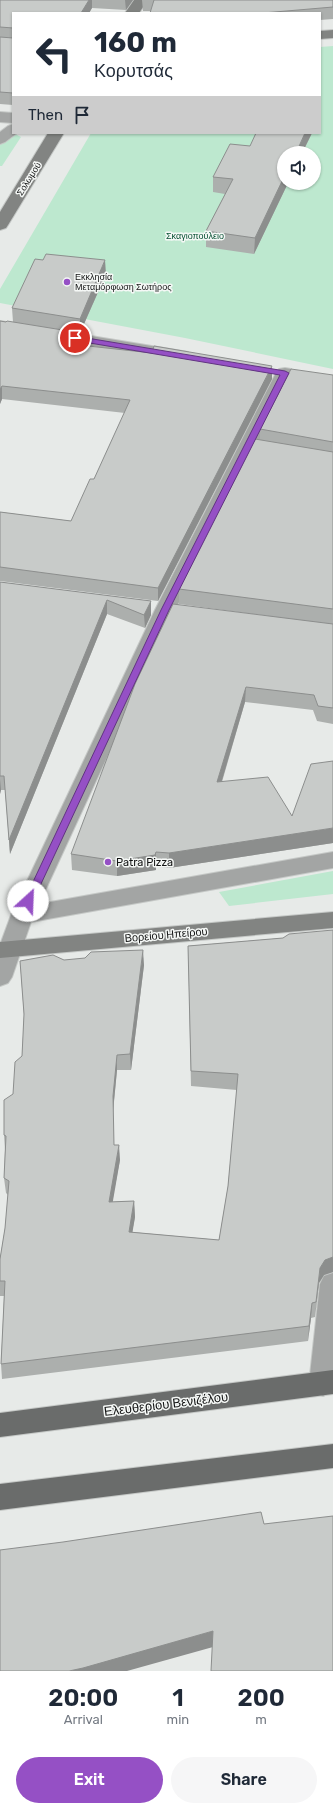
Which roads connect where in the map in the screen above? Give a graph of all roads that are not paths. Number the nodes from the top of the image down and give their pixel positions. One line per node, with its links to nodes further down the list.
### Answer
1 (141, 0): 2 (main road)
2 (133, 12)
3 (333, 34): 4 (main road)
4 (321, 35)
5 (0, 117): 6 (street)
6 (12, 118)
7 (12, 130): 9 (street)
8 (55, 134): 10 (main road, Σολωμού)
9 (0, 139)
10 (0, 225)
11 (0, 326): 12 (street)
12 (200, 359)
13 (284, 373): 14 (street)
14 (157, 609): 15 (street); 17 (street)
15 (188, 613)
16 (333, 860): 17 (street)
17 (22, 914): 19 (street)
18 (333, 920): 19 (main road, Βορείου Ηπείρου)
19 (5, 949): 20 (street)
20 (0, 978)
21 (333, 1284): 22 (street)
22 (328, 1383): 23 (main road, Ελευθερίου Βενιζέλου)
23 (0, 1425)
24 (333, 1456): 25 (main road)
25 (0, 1497)

